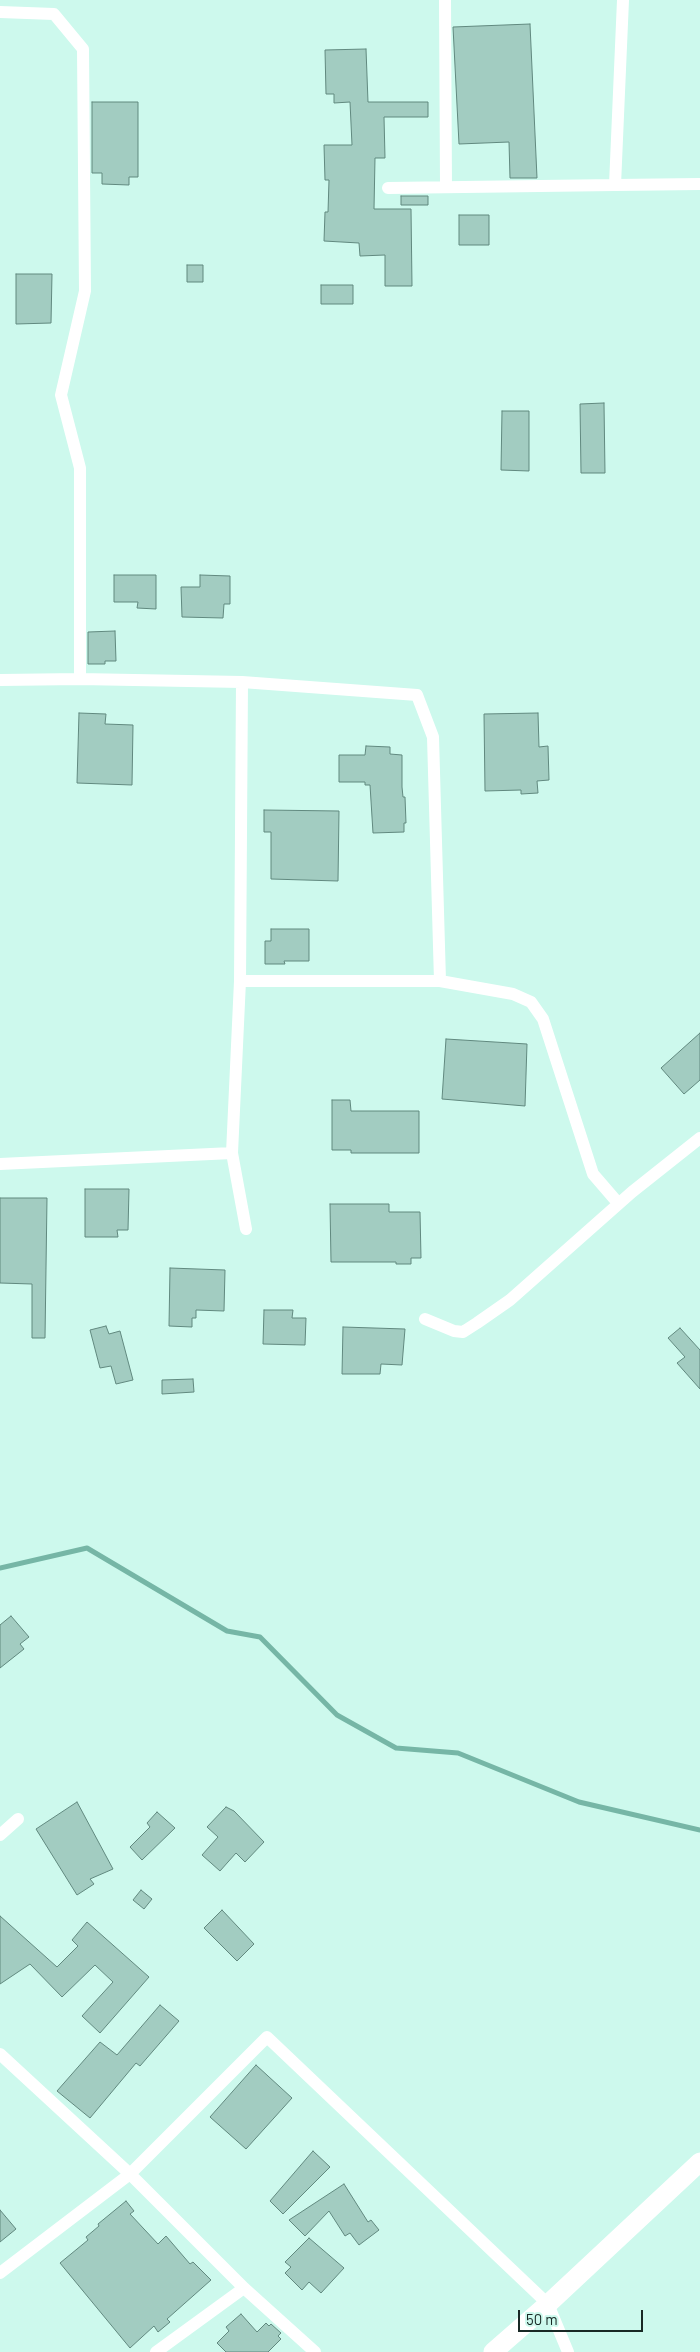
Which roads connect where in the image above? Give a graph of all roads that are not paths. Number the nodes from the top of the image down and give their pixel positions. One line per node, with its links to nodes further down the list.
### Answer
1 (445, 0): 6 (street)
2 (623, 0): 4 (street)
3 (0, 12): 9 (street)
4 (615, 184): 5 (street); 6 (street)
5 (700, 184)
6 (446, 187): 7 (street)
7 (388, 188)
8 (0, 680): 9 (street)
9 (80, 680): 10 (street)
10 (242, 682): 11 (street); 12 (street)
11 (240, 980): 12 (street); 14 (street)
12 (440, 981): 16 (street)
13 (700, 1138): 16 (street)
14 (232, 1153): 15 (street); 17 (street)
15 (0, 1164)
16 (618, 1203): 18 (street)
17 (246, 1229)
18 (424, 1319)
19 (18, 1819): 20 (street)
20 (0, 1835)
21 (0, 2054): 23 (street)
22 (700, 2162): 26 (main road)
23 (130, 2174): 24 (street); 25 (street); 26 (street)
24 (0, 2273)
25 (244, 2288): 27 (street); 28 (street)
26 (548, 2304): 29 (main road); 30 (street)
27 (156, 2352)
28 (315, 2352)
29 (492, 2352)
30 (568, 2352)

